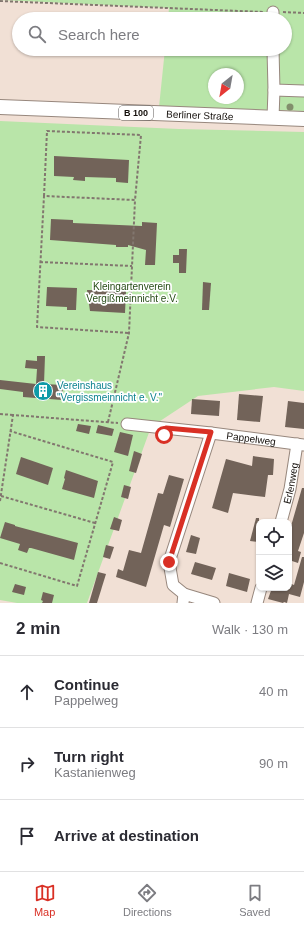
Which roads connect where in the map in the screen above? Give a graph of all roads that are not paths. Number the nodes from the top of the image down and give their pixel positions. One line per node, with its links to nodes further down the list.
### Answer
1 (273, 56): 2 (street)
2 (274, 90): 3 (street); 5 (street)
3 (304, 91)
4 (0, 107): 5 (main road, Berliner Straße / B 100)
5 (273, 118): 6 (main road, Berliner Straße / B 100)
6 (304, 119)
7 (127, 424): 8 (street, Pappelweg)
8 (211, 432): 9 (street, Pappelweg); 12 (street)
9 (300, 445): 10 (street, Erlenweg)
10 (282, 519)
11 (260, 591): 14 (street)
12 (183, 598): 13 (street)
13 (214, 603)
14 (257, 603)

